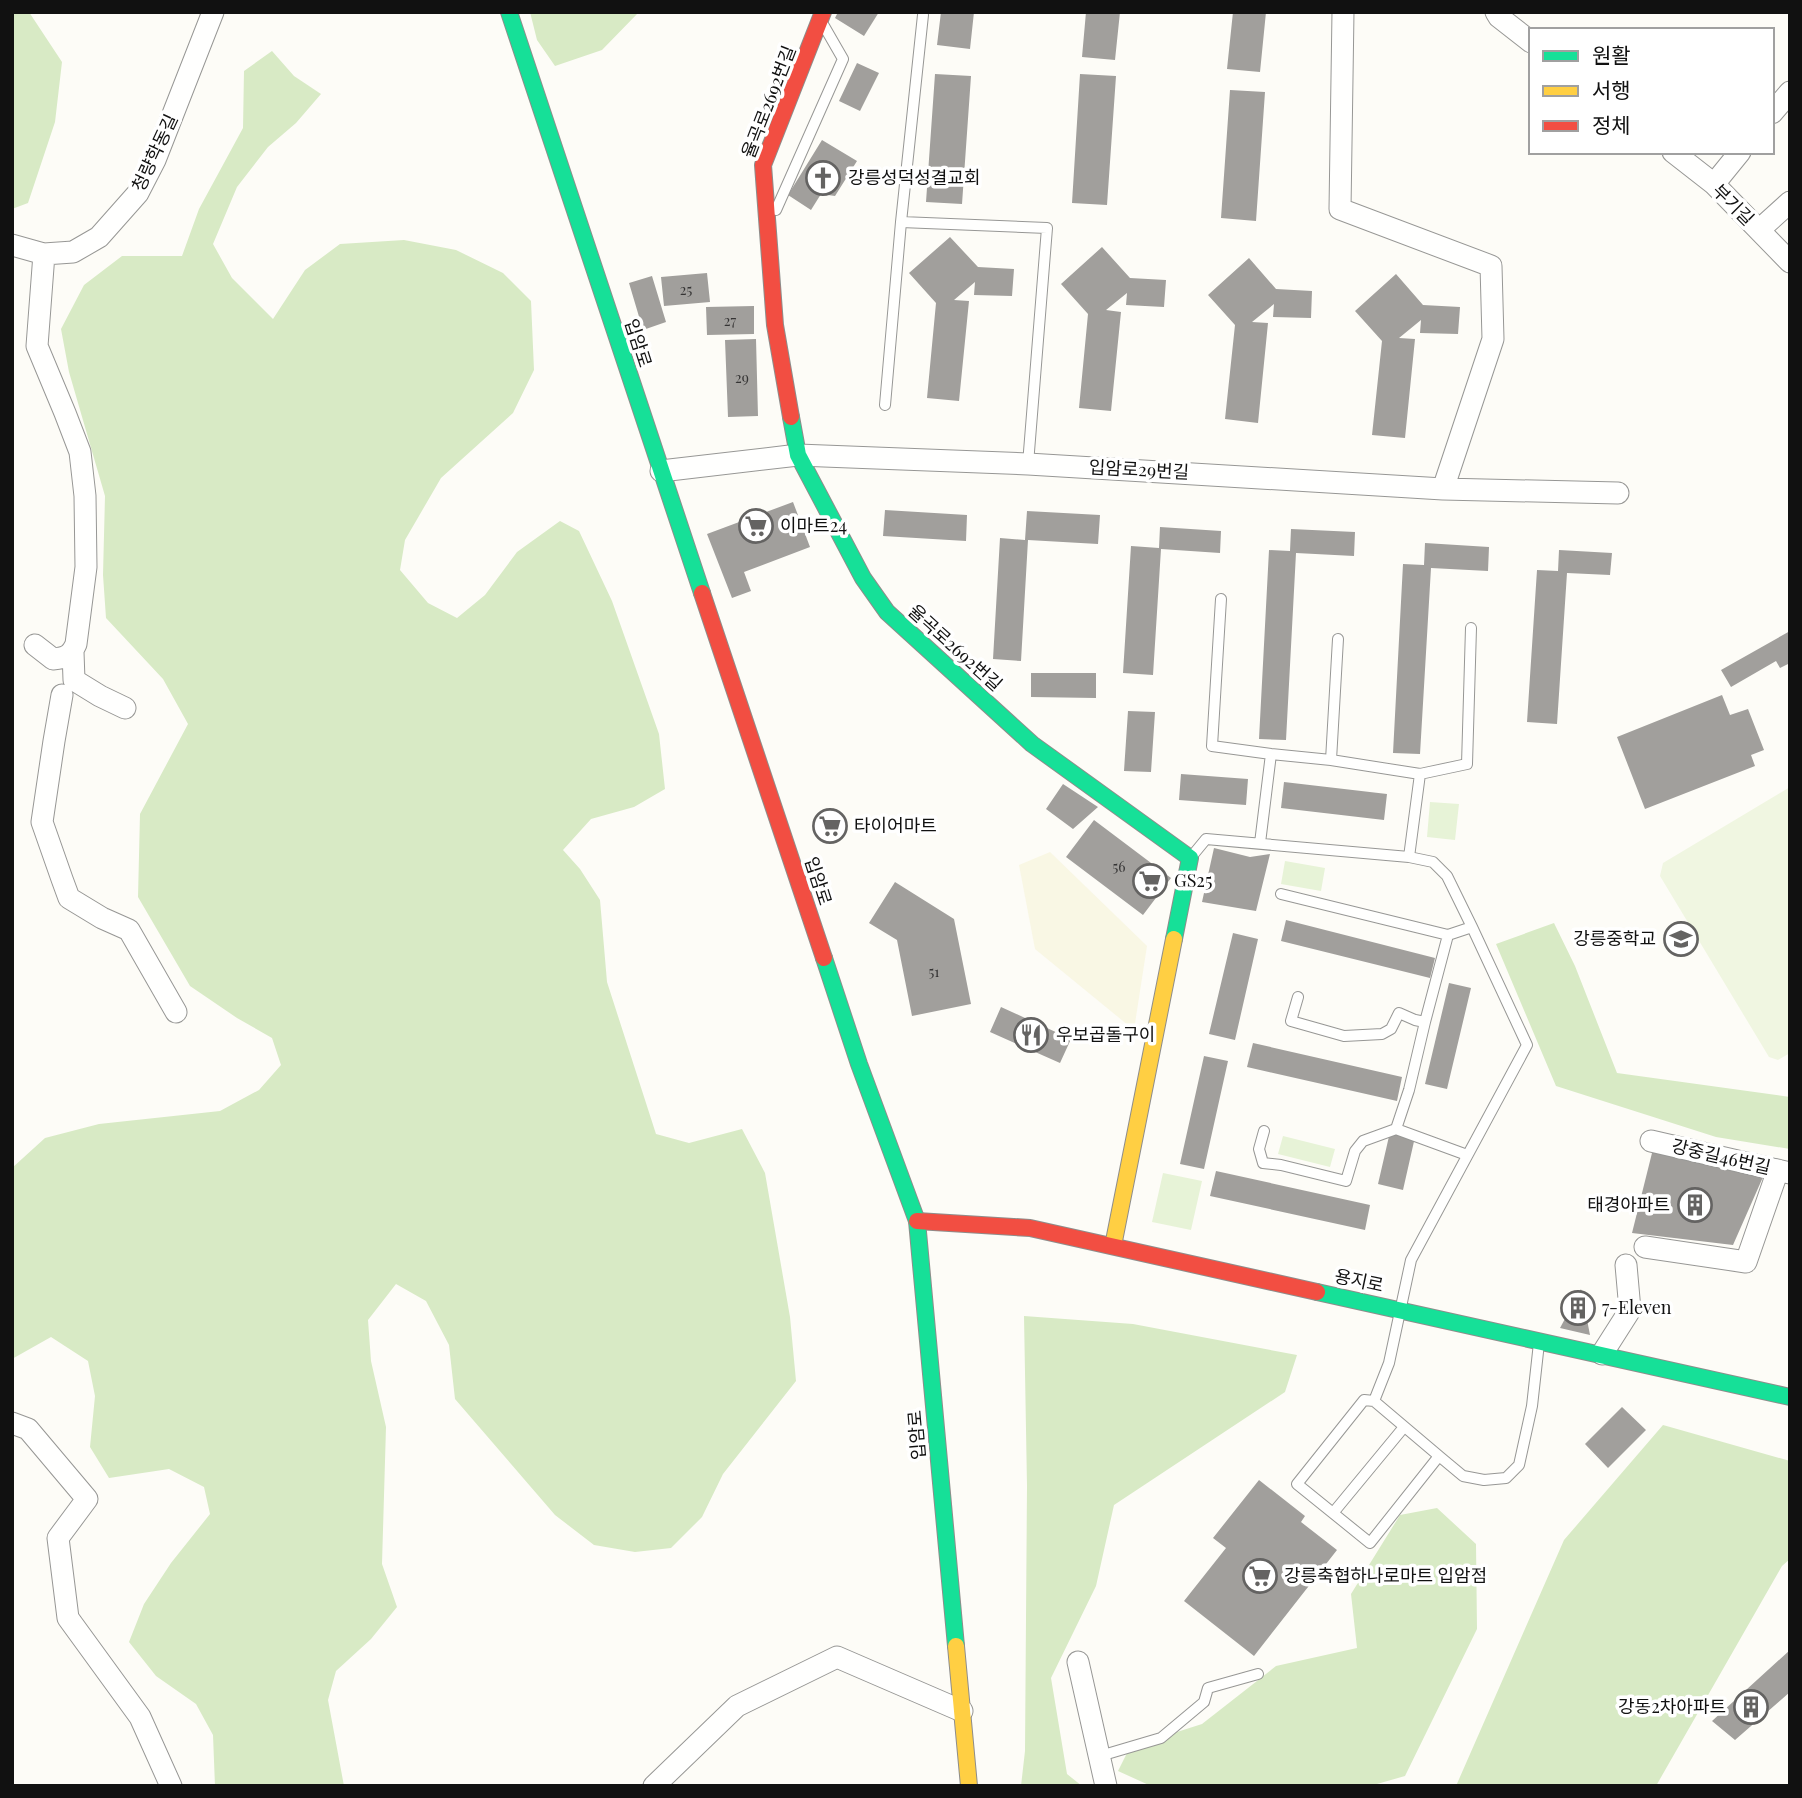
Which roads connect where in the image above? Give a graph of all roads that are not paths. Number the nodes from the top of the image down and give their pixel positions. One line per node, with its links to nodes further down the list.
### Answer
1 (213, 12): 18 (street, 청량학동길)
2 (509, 12): 23 (street, 입암로)
3 (1343, 12): 24 (street)
4 (1496, 12): 7 (street)
5 (923, 15): 14 (lane)
6 (822, 16): 15 (street, 율곡로2692번길); 15 (lane)
7 (1529, 40)
8 (1790, 92): 9 (street)
9 (1774, 111)
10 (1676, 154): 12 (street, 부기길)
11 (1738, 154): 12 (street)
12 (1714, 184): 16 (street, 부기길)
13 (1790, 202): 16 (street)
14 (901, 222): 20 (lane); 22 (lane)
15 (768, 228): 21 (street, 율곡로2692번길)
16 (1759, 230): 19 (street, 부기길)
17 (12, 245): 18 (street, 청량학동길)
18 (44, 254): 30 (street)
19 (1790, 261)
20 (885, 405)
21 (798, 455): 22 (street, 입암로29번길); 23 (street, 입암로29번길); 38 (street, 율곡로2692번길)
22 (1028, 464): 24 (street, 입암로29번길)
23 (661, 471): 50 (street, 입암로)
24 (1443, 489): 25 (street, 입암로29번길)
25 (1618, 493)
26 (1221, 598): 33 (lane)
27 (1471, 628): 35 (lane)
28 (1338, 639): 34 (lane)
29 (35, 645): 30 (street)
30 (73, 652): 31 (street)
31 (64, 691): 32 (street); 43 (street)
32 (125, 708)
33 (1271, 754): 34 (lane); 36 (lane)
34 (1331, 760): 35 (lane)
35 (1420, 774): 37 (lane)
36 (1259, 843): 37 (lane); 38 (lane)
37 (1409, 857): 40 (lane)
38 (1190, 858): 51 (street)
39 (1281, 894): 41 (lane)
40 (1472, 927): 41 (lane); 48 (lane)
41 (1448, 935): 44 (lane)
42 (1298, 997): 44 (lane)
43 (176, 1012)
44 (1425, 1022): 45 (lane)
45 (1396, 1129): 46 (lane); 48 (lane)
46 (1264, 1131)
47 (1651, 1141): 49 (street, 강중길46번길)
48 (1467, 1155): 54 (lane)
49 (1784, 1172): 52 (street)
50 (917, 1220): 51 (street, 용지로); 65 (street, 입암로)
51 (1113, 1246): 54 (street, 용지로)
52 (1645, 1247)
53 (1626, 1265): 56 (street)
54 (1400, 1309): 55 (street, 용지로); 58 (lane)
55 (1540, 1340): 56 (street, 용지로); 61 (lane)
56 (1602, 1354): 57 (street, 용지로)
57 (1790, 1397)
58 (1374, 1401): 60 (lane); 62 (lane)
59 (12, 1423): 67 (street)
60 (1404, 1427): 61 (lane); 62 (lane)
61 (1439, 1456): 62 (lane)
62 (1334, 1513)
63 (1078, 1662): 66 (street)
64 (1258, 1674): 66 (lane)
65 (962, 1711): 68 (street); 69 (street, 입암로)
66 (1100, 1756): 70 (street)
67 (171, 1786)
68 (654, 1786)
69 (969, 1786)
70 (1106, 1786)

